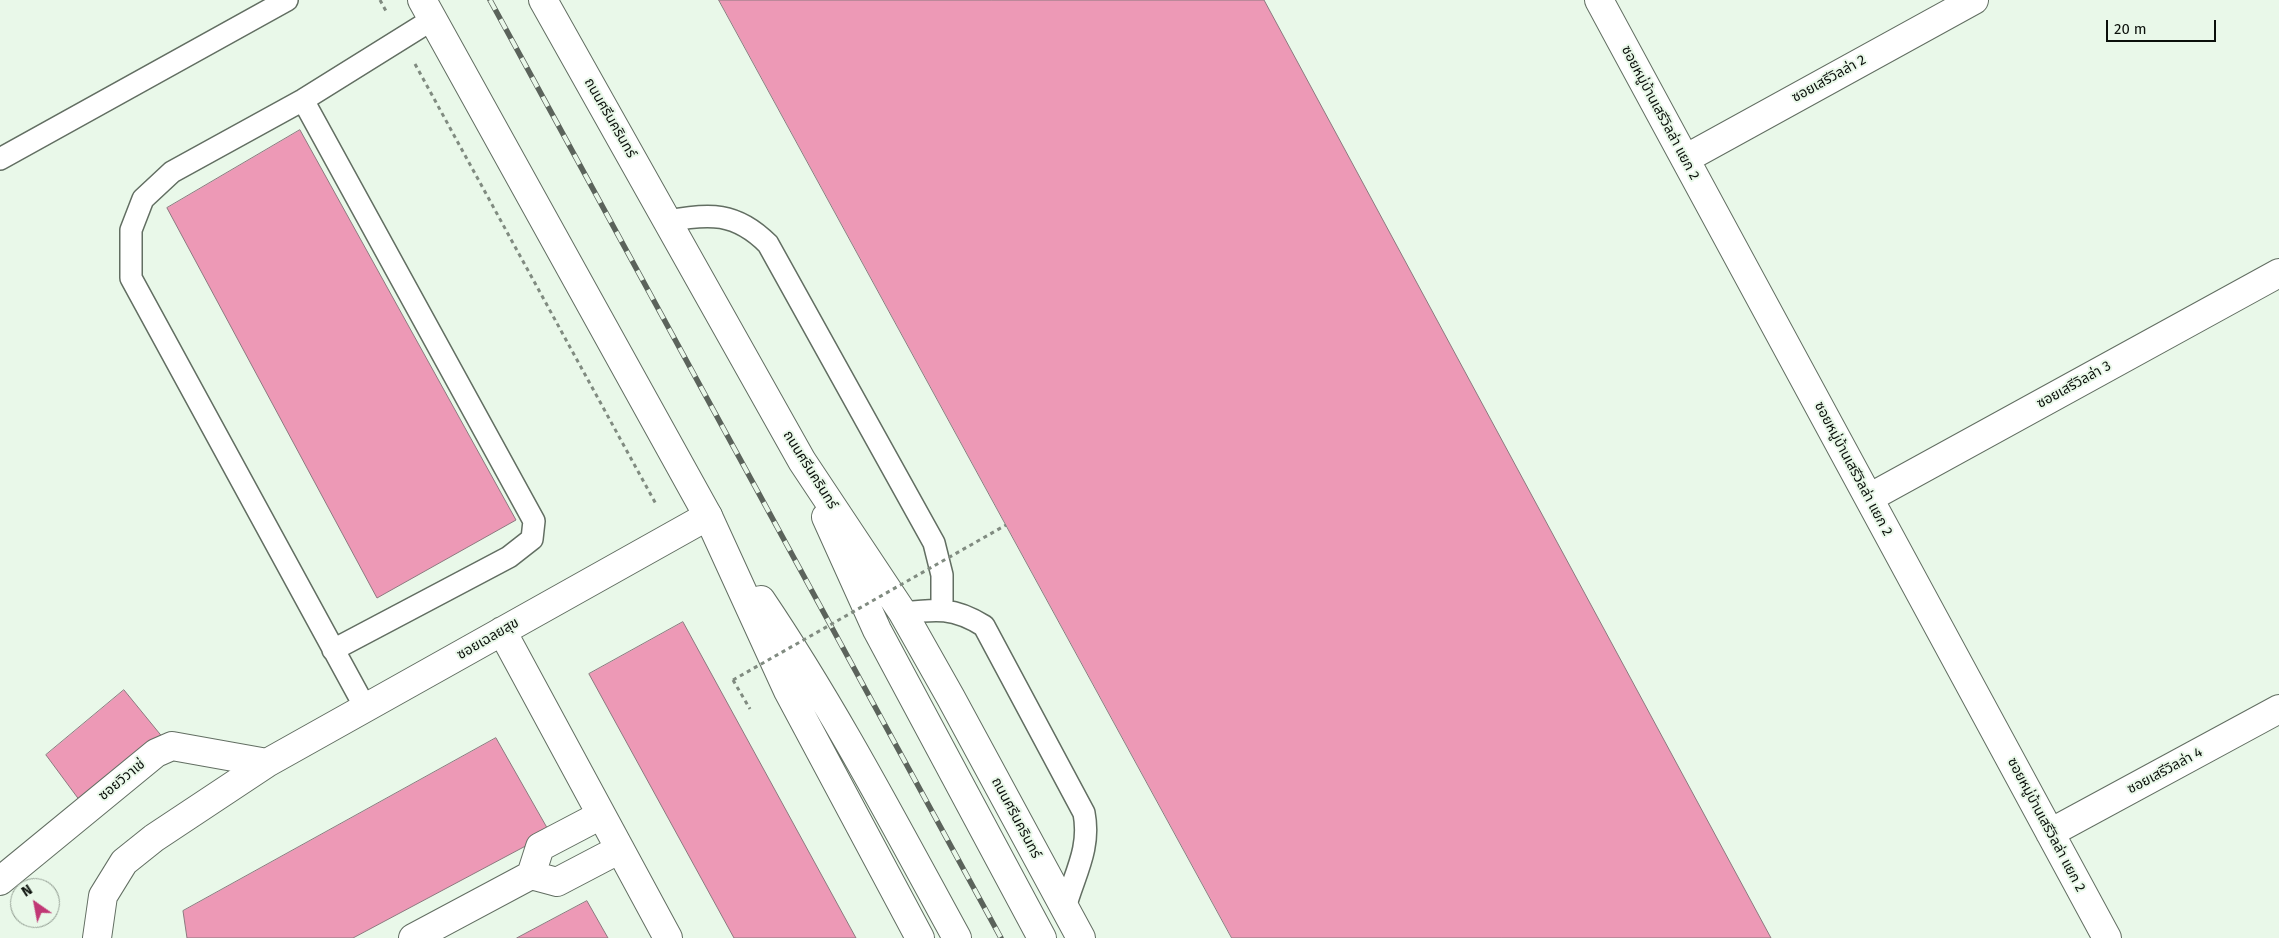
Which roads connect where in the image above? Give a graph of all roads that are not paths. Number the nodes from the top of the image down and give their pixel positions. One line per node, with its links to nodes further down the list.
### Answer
1 (286, 0): 7 (lane)
2 (543, 0): 9 (street, ถนนศรีนครินทร์)
3 (1599, 0): 8 (street, ซอยหมู่บ้านเสรีวิลล่า แยก 2)
4 (1974, 0): 8 (street, ซอยเสรีวิลล่า 2)
5 (428, 10): 6 (lane); 13 (street)
6 (303, 100): 18 (lane); 18 (lane)
7 (0, 159)
8 (1685, 159): 12 (street, ซอยหมู่บ้านเสรีวิลล่า แยก 2)
9 (668, 221): 11 (street, ถนนศรีนครินทร์); 15 (lane)
10 (2279, 272): 12 (street, ซอยเสรีวิลล่า 3)
11 (802, 461): 16 (street, ถนนศรีนครินทร์); 33 (street)
12 (1869, 498): 23 (street, ซอยหมู่บ้านเสรีวิลล่า แยก 2)
13 (708, 516): 14 (street); 17 (street, ซอยเฉลยสุข)
14 (720, 540): 31 (street); 32 (street)
15 (942, 609): 16 (lane); 27 (lane)
16 (903, 614): 27 (street, ถนนศรีนครินทร์)
17 (502, 631): 19 (street, ซอยเฉลยสุข); 22 (street)
18 (333, 650): 19 (lane)
19 (366, 709): 21 (street, ซอยเฉลยสุข)
20 (2279, 710): 23 (street, ซอยเสรีวิลล่า 4)
21 (267, 763): 26 (street, ซอยวิวาเช่); 28 (street, ซอยเฉลยสุข)
22 (601, 815): 24 (street); 25 (street)
23 (2050, 833): 35 (street, ซอยหมู่บ้านเสรีวิลล่า แยก 2)
24 (620, 849): 25 (street); 30 (street)
25 (531, 875): 29 (street)
26 (0, 881)
27 (1065, 908): 34 (street, ถนนศรีนครินทร์)
28 (97, 938)
29 (413, 938)
30 (668, 938)
31 (920, 938)
32 (957, 938)
33 (1042, 938)
34 (1081, 938)
35 (2107, 938)

